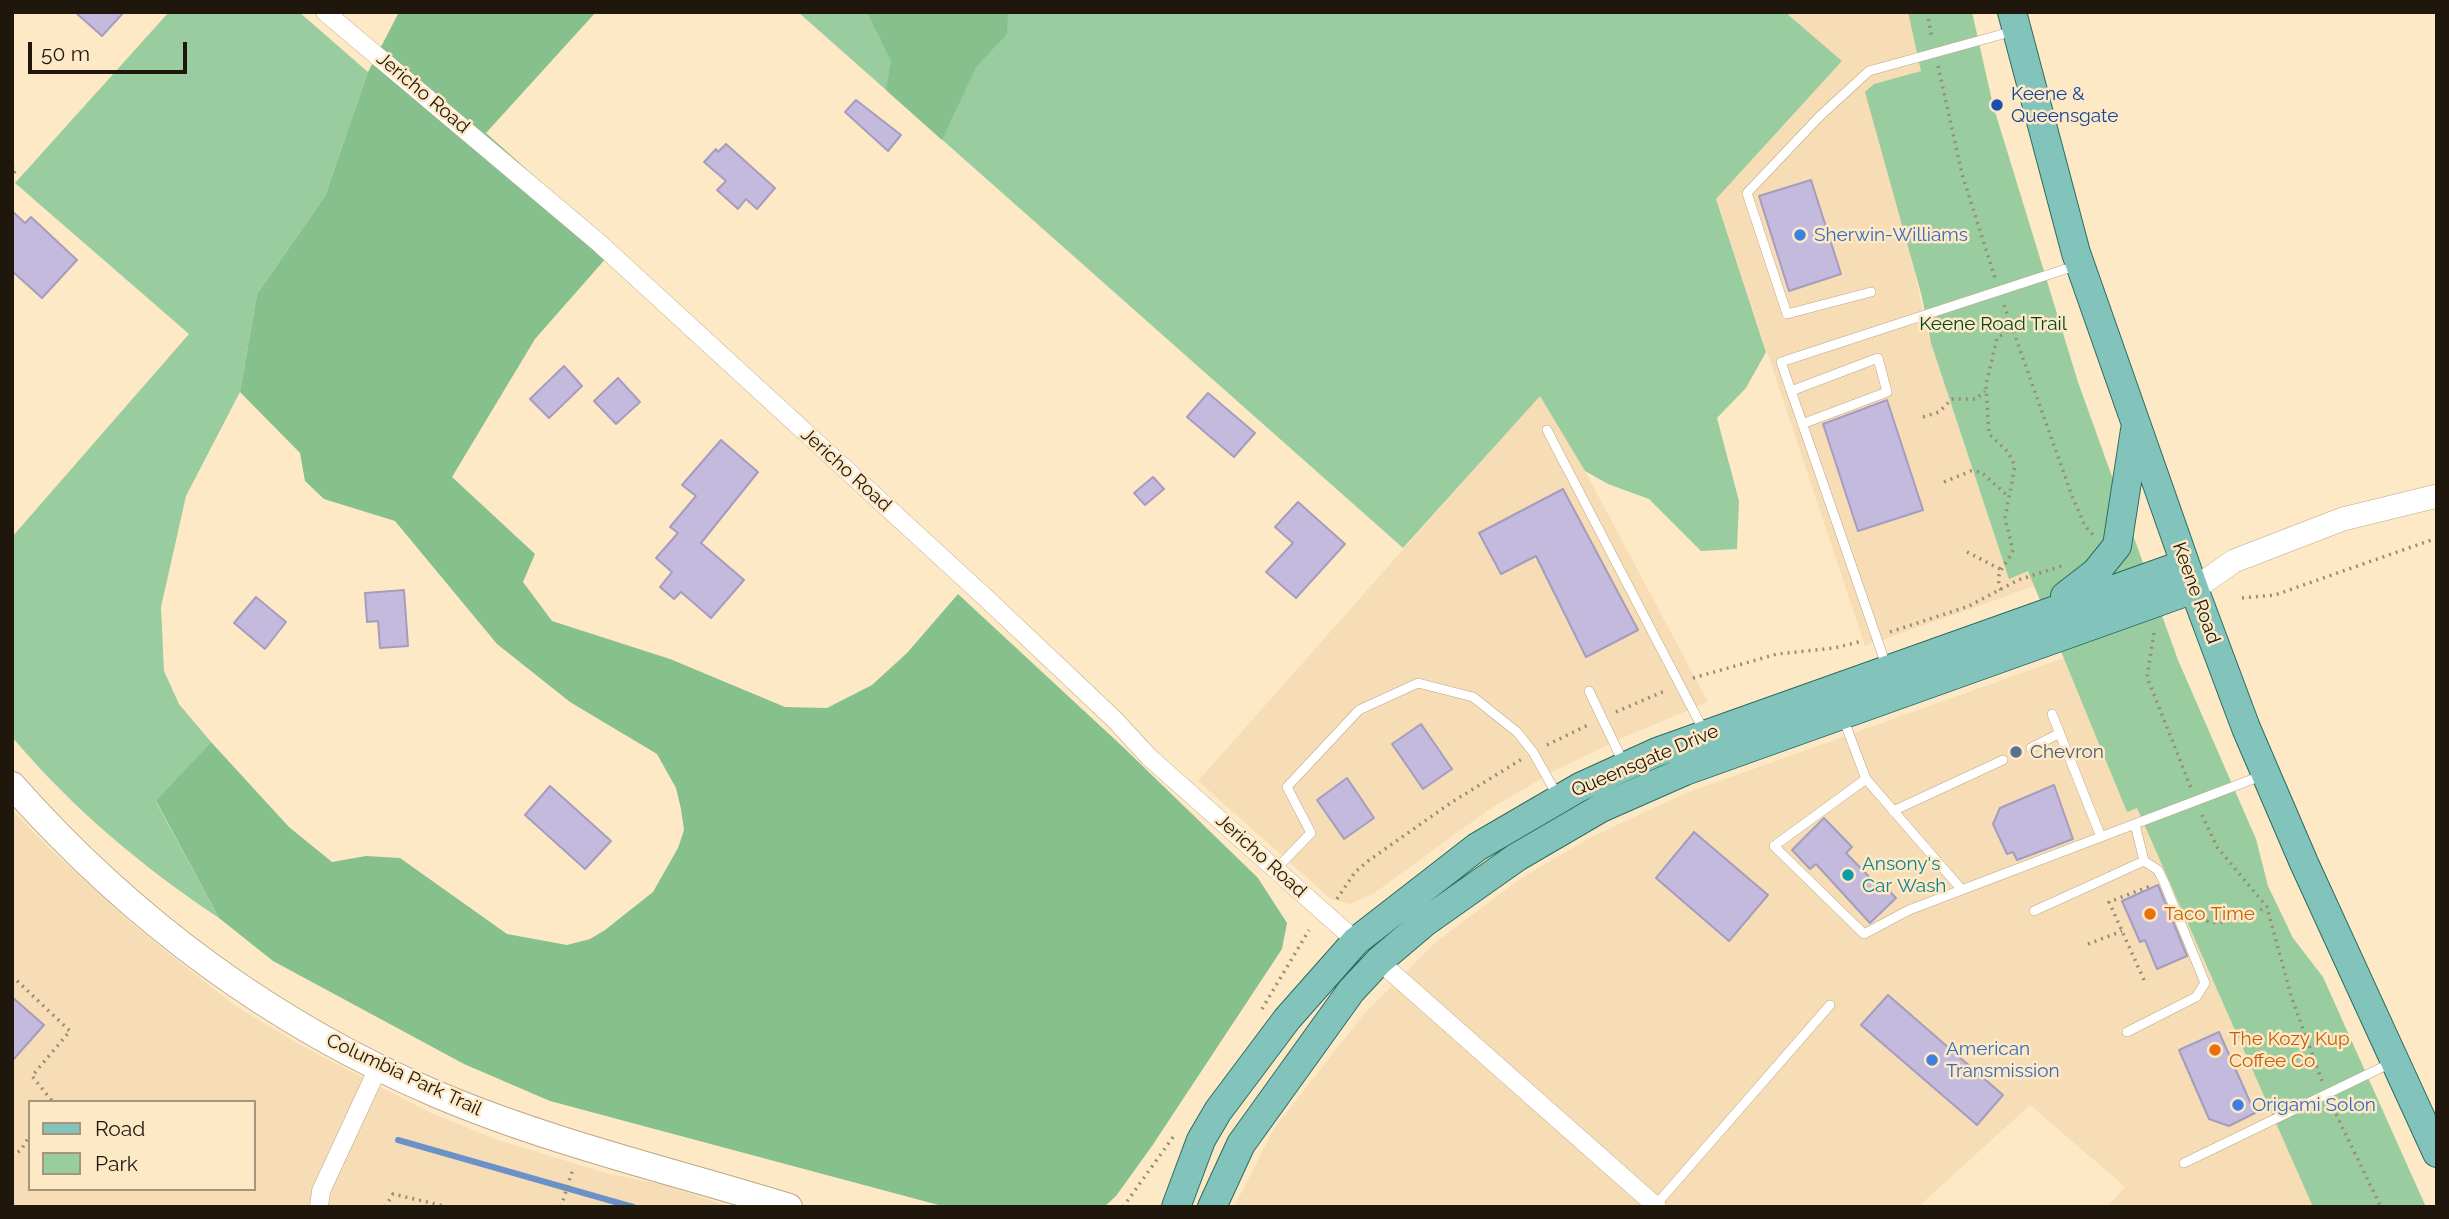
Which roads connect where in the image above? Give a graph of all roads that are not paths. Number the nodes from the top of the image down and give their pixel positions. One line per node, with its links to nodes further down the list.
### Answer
1 (325, 12): 29 (street, Jericho Road)
2 (2014, 21): 3 (main road, Keene Road); 4 (lane)
3 (2080, 265): 5 (lane); 7 (main road, Keene Road)
4 (1871, 292)
5 (1791, 391): 6 (lane); 6 (lane)
6 (1802, 424): 12 (lane)
7 (2136, 427): 10 (main road, Keene Road); 11 (main road)
8 (1547, 430): 17 (lane)
9 (2437, 496): 10 (street, Queensgate Drive)
10 (2189, 576): 11 (main road, Queensgate Drive); 14 (main road, Queensgate Drive); 21 (main road, Keene Road)
11 (2048, 611): 12 (main road, Queensgate Drive)
12 (1887, 669): 17 (main road, Queensgate Drive)
13 (1589, 691): 20 (lane)
14 (1841, 713): 22 (lane); 33 (main road, Queensgate Drive)
15 (2052, 714): 16 (lane)
16 (2060, 733): 18 (lane); 27 (lane)
17 (1706, 734): 20 (main road, Queensgate Drive)
18 (2031, 748)
19 (2003, 760): 25 (lane)
20 (1625, 765): 24 (main road, Queensgate Drive)
21 (2266, 774): 26 (lane); 37 (main road, Keene Road)
22 (1866, 779): 25 (lane); 30 (lane)
23 (12, 785): 38 (main road, Columbia Park Trail)
24 (1558, 799): 29 (lane); 32 (main road, Queensgate Drive)
25 (1893, 811): 30 (lane)
26 (2136, 824): 27 (lane); 28 (lane)
27 (2101, 837): 30 (lane)
28 (2144, 861): 31 (lane); 36 (lane)
29 (1276, 869): 32 (street, Jericho Road)
30 (1962, 890)
31 (2034, 911)
32 (1356, 941): 35 (main road); 44 (main road, Queensgate Drive)
33 (1379, 961): 35 (main road, Queensgate Drive); 41 (street)
34 (1830, 1004): 41 (lane)
35 (1322, 1028): 45 (main road, Queensgate Drive)
36 (2126, 1032)
37 (2395, 1061): 39 (main road, Keene Road); 40 (lane)
38 (379, 1068): 42 (street); 43 (main road, Columbia Park Trail)
39 (2437, 1153)
40 (2183, 1163)
41 (1656, 1206)
42 (319, 1207)
43 (789, 1207)
44 (1176, 1207)
45 (1212, 1207)

